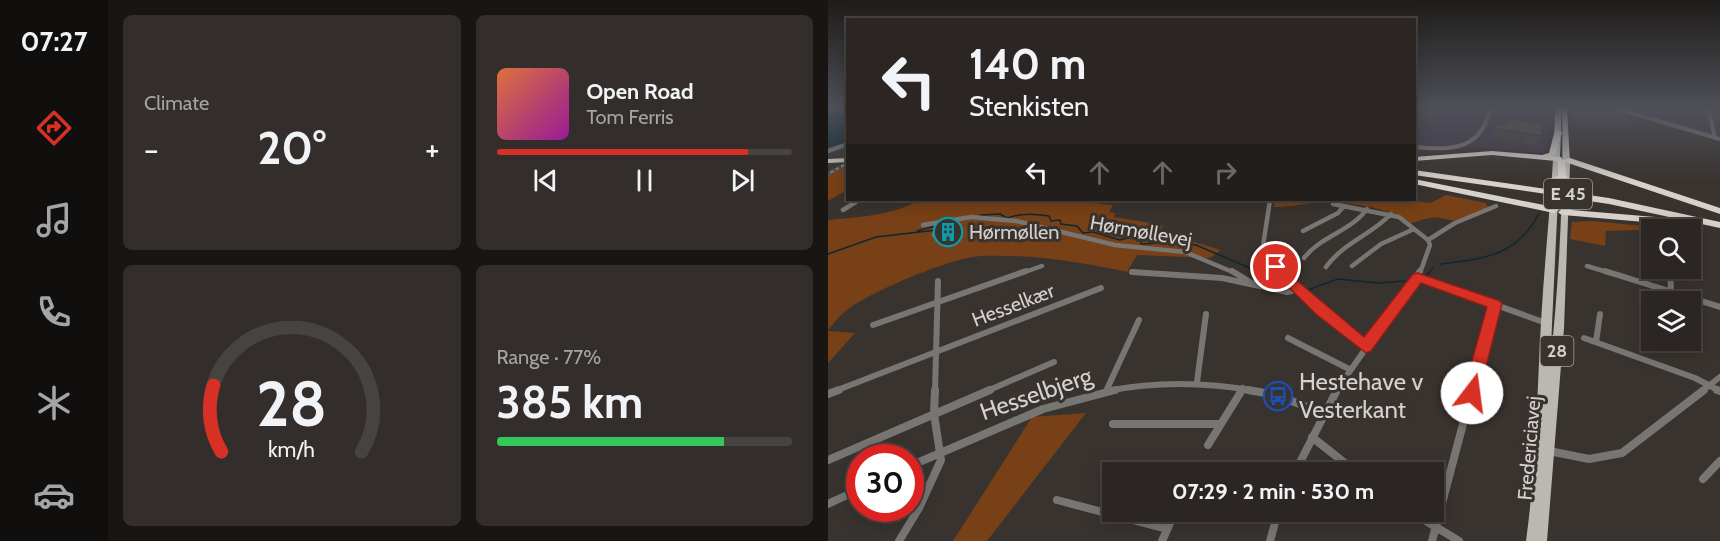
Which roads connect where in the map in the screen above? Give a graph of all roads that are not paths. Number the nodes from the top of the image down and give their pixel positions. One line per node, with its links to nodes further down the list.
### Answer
1 (1480, 132): 6 (street)
2 (1698, 132): 4 (street)
3 (1562, 134): 8 (highway); 12 (main road)
4 (1718, 138)
5 (846, 145): 7 (street)
6 (1416, 147)
7 (828, 151)
8 (1545, 157): 11 (highway); 12 (highway)
9 (828, 159): 10 (highway)
10 (846, 159)
11 (1416, 159)
12 (1562, 160): 21 (highway); 24 (highway)
13 (1416, 167): 26 (highway, E 45)
14 (1416, 172): 29 (highway, E 45)
15 (1416, 181): 21 (highway)
16 (857, 201): 23 (street)
17 (1270, 201): 46 (street)
18 (1333, 204): 19 (street)
19 (1344, 206): 22 (street); 32 (street)
20 (1496, 206): 34 (street)
21 (1561, 207): 31 (highway); 54 (main road, Fredericiavej / 28); 76 (main road, Fredericiavej / 28)
22 (1367, 209): 25 (street); 35 (street)
23 (843, 210)
24 (1720, 211)
25 (1391, 214): 30 (street); 39 (street)
26 (1720, 218)
27 (944, 220): 28 (street, Hørmøllevej); 33 (street); 44 (street, Hørmøllevej)
28 (923, 225)
29 (1720, 225)
30 (1414, 229): 34 (street); 37 (street)
31 (1720, 230)
32 (1303, 231)
33 (934, 235)
34 (1428, 240): 41 (street)
35 (1304, 258)
36 (1042, 266): 48 (street, Hesselkær)
37 (1352, 266)
38 (1587, 266): 47 (street)
39 (1326, 267)
40 (1132, 272): 44 (street)
41 (1418, 277): 49 (street); 59 (street)
42 (1670, 279): 47 (street)
43 (938, 281): 48 (street)
44 (1255, 285): 46 (street)
45 (1101, 288): 60 (street, Hesselkær)
46 (1299, 290): 59 (street)
47 (1671, 290): 50 (street)
48 (938, 302): 55 (street, Hesselkær); 60 (street)
49 (1495, 304): 54 (street); 90 (street)
50 (1720, 307)
51 (1206, 314): 64 (street)
52 (1600, 314): 58 (street)
53 (1138, 320): 67 (street)
54 (1546, 323): 97 (main road, Fredericiavej / 28)
55 (873, 325)
56 (1288, 338): 62 (street)
57 (1584, 338): 58 (street)
58 (1596, 342): 65 (street)
59 (1366, 347): 62 (street)
60 (936, 352): 69 (street, Hesselkær); 71 (street)
61 (1054, 362): 71 (street)
62 (1349, 369): 70 (street)
63 (1720, 377): 65 (street)
64 (1197, 382): 66 (street, Hesselbjerg); 67 (street, Hesselbjerg)
65 (1709, 385): 68 (street); 76 (street)
66 (1244, 388): 70 (street, Hesselbjerg); 73 (street)
67 (1107, 390): 77 (street, Hesselbjerg)
68 (1720, 391)
69 (828, 394)
70 (1323, 413): 74 (street)
71 (934, 414): 77 (street); 79 (street)
72 (1113, 423): 73 (street)
73 (1220, 424): 75 (street)
74 (1312, 436): 81 (street); 82 (street)
75 (1208, 446)
76 (1549, 451): 98 (main road, Fredericiavej / 28)
77 (940, 452): 78 (street); 92 (street)
78 (924, 459)
79 (828, 460)
80 (1720, 461): 83 (street)
81 (1300, 462)
82 (1344, 462)
83 (1703, 478)
84 (846, 496): 86 (street)
85 (1057, 500): 91 (street)
86 (828, 504)
87 (1170, 522): 91 (street)
88 (1275, 522): 94 (street)
89 (1427, 522): 90 (street)
90 (1436, 528): 95 (street); 96 (street)
91 (1167, 529): 93 (street)
92 (899, 541)
93 (1162, 541)
94 (1269, 541)
95 (1432, 541)
96 (1459, 541)
97 (1533, 541)
98 (1540, 541)

